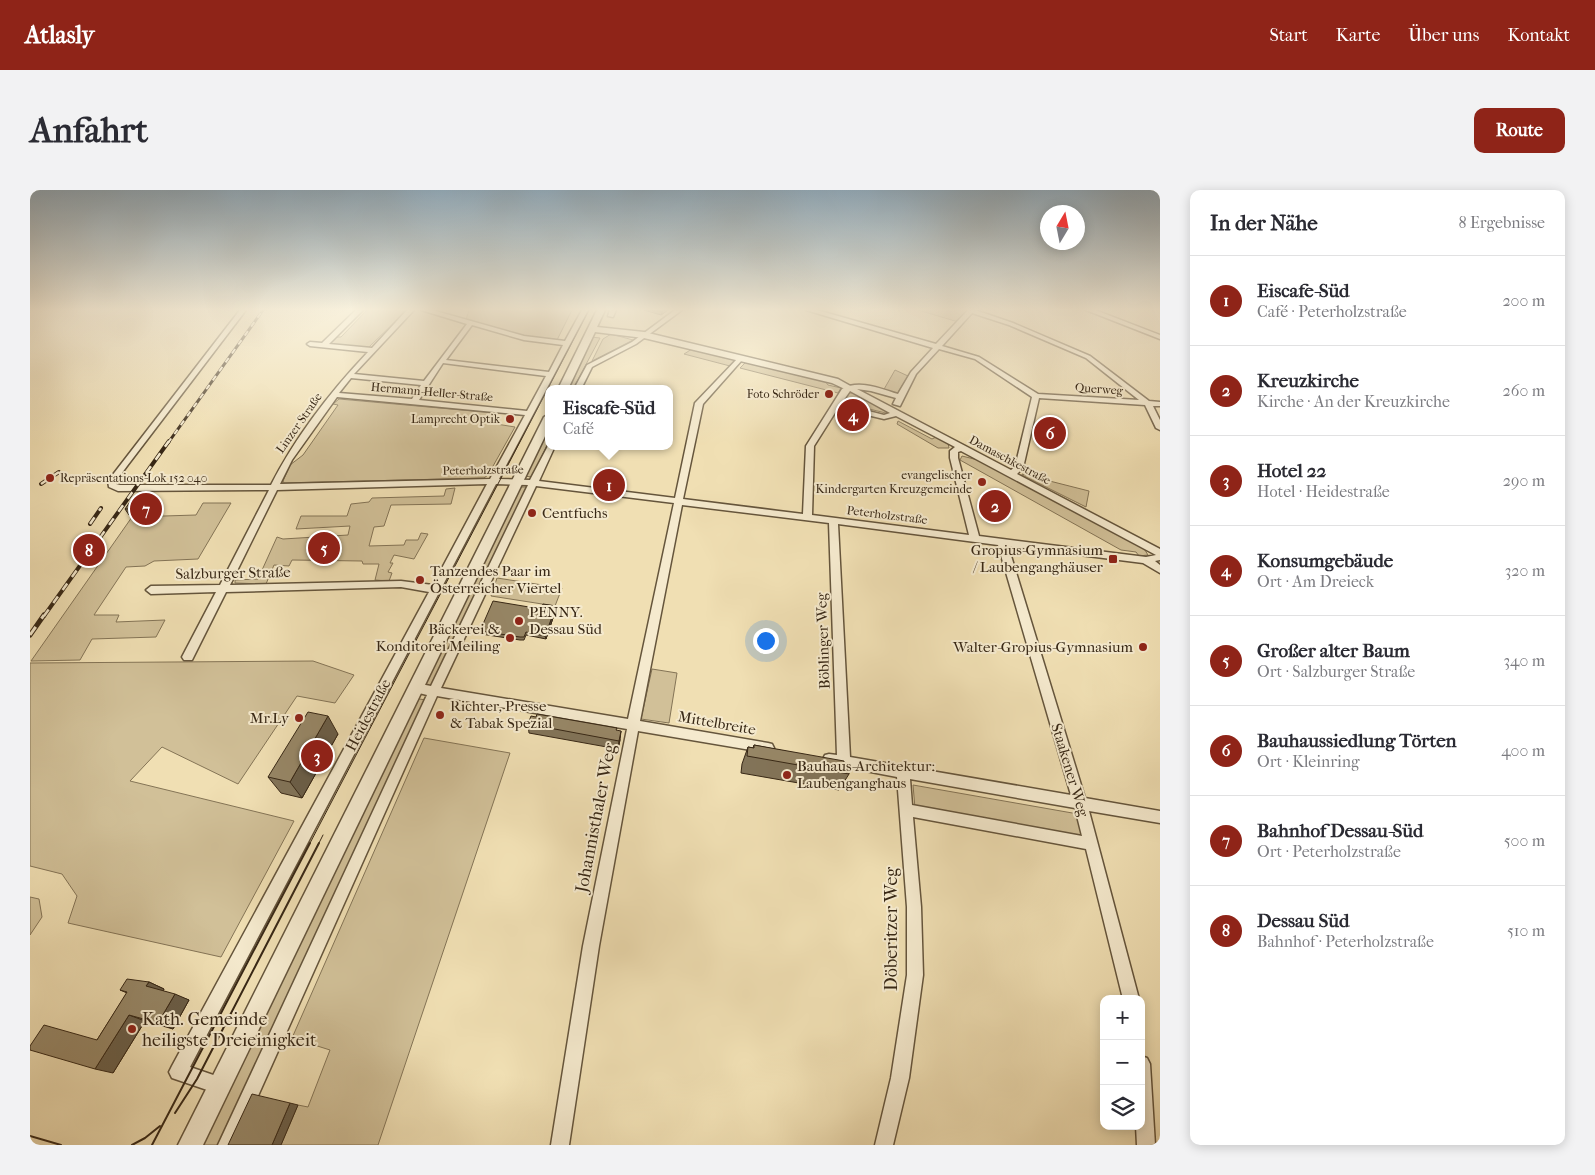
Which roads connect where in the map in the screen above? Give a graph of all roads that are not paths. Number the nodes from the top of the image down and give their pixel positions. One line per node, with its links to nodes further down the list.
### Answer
1 (208, 355): 35 (street, Peterholzstraße)
2 (368, 355): 14 (street, Linzer Straße)
3 (446, 355): 12 (street)
4 (561, 355): 13 (street, Heidestraße)
5 (580, 355): 16 (street)
6 (612, 355): 17 (street)
7 (726, 355): 11 (street, Damaschkestraße)
8 (931, 355): 21 (street)
9 (965, 355): 20 (street)
10 (1082, 355): 23 (street)
11 (740, 358): 18 (street, Damaschkestraße); 36 (street, Johannisthaler Weg)
12 (441, 361): 13 (street); 15 (street)
13 (551, 374): 27 (street, Heidestraße)
14 (348, 376): 15 (street); 19 (street, Linzer Straße)
15 (426, 383): 22 (street)
16 (565, 385)
17 (579, 385)
18 (849, 388): 21 (street, Damaschkestraße); 25 (street); 26 (street, Damaschkestraße)
19 (334, 395): 22 (street, Hermann-Heller-Straße); 35 (street, Linzer Straße)
20 (1036, 396): 23 (street, Querweg); 32 (street)
21 (900, 397): 26 (street)
22 (414, 401): 27 (street, Hermann-Heller-Straße)
23 (1148, 404): 24 (street, Querweg); 29 (street)
24 (1160, 404)
25 (836, 405): 26 (street); 37 (street)
26 (893, 411): 30 (street, Damaschkestraße)
27 (529, 413): 34 (street, Heidestraße)
28 (545, 428): 33 (street, Heidestraße)
29 (1160, 428)
30 (961, 447): 32 (street, Damaschkestraße); 39 (street)
31 (548, 450): 33 (street, Heidestraße)
32 (1012, 474): 41 (street, Damaschkestraße)
33 (526, 481): 34 (street, Peterholzstraße); 36 (street, Peterholzstraße); 49 (street, Heidestraße); 50 (street, Heidestraße)
34 (493, 482): 35 (street, Peterholzstraße); 46 (street, Heidestraße)
35 (273, 487): 45 (street, Linzer Straße)
36 (679, 500): 37 (street, Peterholzstraße); 51 (street, Johannisthaler Weg)
37 (807, 516): 38 (street, Peterholzstraße)
38 (833, 520): 39 (street, Peterholzstraße); 54 (street, Böblinger Weg)
39 (976, 539): 40 (street, Peterholzstraße)
40 (1002, 543): 43 (street, Peterholzstraße); 56 (street, Staakener Weg)
41 (1160, 553)
42 (1160, 557): 43 (street, Peterholzstraße)
43 (1146, 560): 44 (street)
44 (1160, 570)
45 (221, 588): 46 (street, Salzburger Straße); 47 (street, Salzburger Straße); 48 (street, Linzer Straße)
46 (436, 588): 61 (street, Heidestraße)
47 (151, 590)
48 (188, 657)
49 (415, 688): 50 (street, Mittelbreite); 61 (street, Heidestraße)
50 (434, 691): 51 (street, Mittelbreite); 64 (street, Heidestraße)
51 (634, 725): 52 (street, Mittelbreite); 65 (street, Johannisthaler Weg)
52 (777, 750)
53 (815, 756): 54 (street)
54 (844, 761): 55 (street)
55 (903, 771): 56 (street); 57 (street, Döberitzer Weg)
56 (1081, 804): 58 (street); 59 (street, Staakener Weg)
57 (908, 810): 59 (street); 66 (street, Döberitzer Weg)
58 (1160, 817)
59 (1092, 844): 60 (street, Staakener Weg)
60 (1130, 995)
61 (219, 1085): 63 (street, Heidestraße)
62 (1142, 1085): 67 (street)
63 (190, 1145)
64 (227, 1145)
65 (560, 1145)
66 (884, 1145)
67 (1146, 1145)

